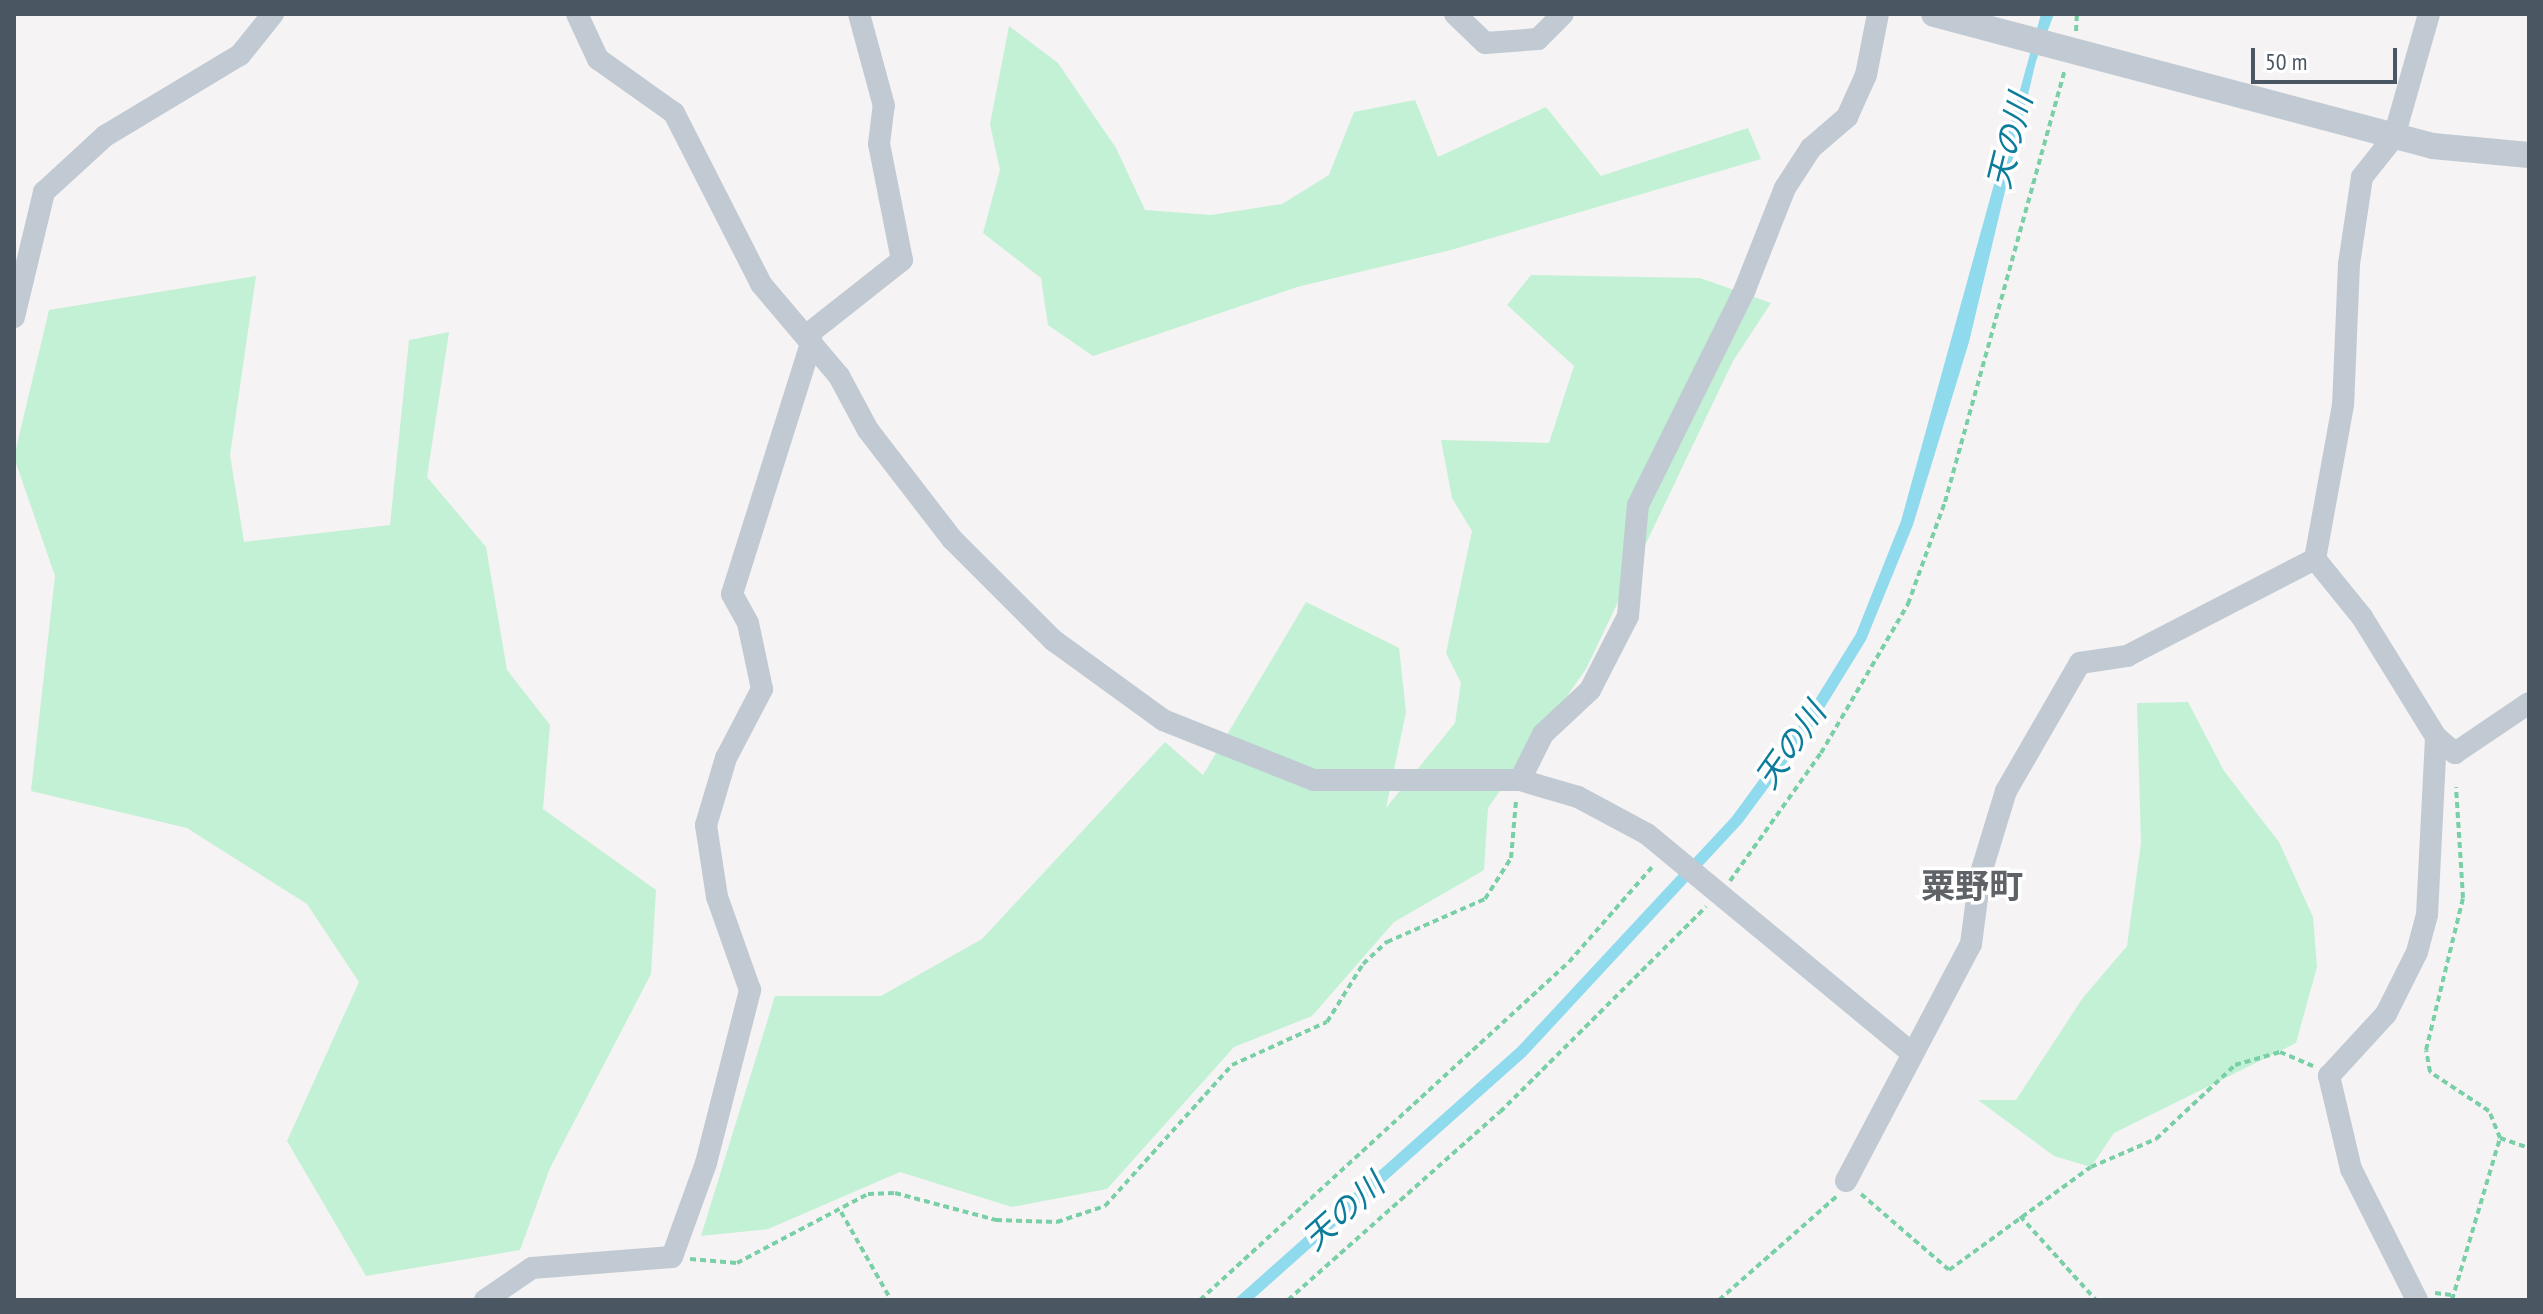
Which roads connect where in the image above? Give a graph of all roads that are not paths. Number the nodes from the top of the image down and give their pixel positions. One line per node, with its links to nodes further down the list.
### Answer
1 (273, 14): 11 (street)
2 (577, 14): 12 (street)
3 (859, 14): 12 (street)
4 (1455, 14): 5 (street)
5 (1563, 14)
6 (1878, 14): 16 (street)
7 (1934, 14): 9 (street)
8 (2429, 14): 9 (street)
9 (2394, 137): 10 (street); 13 (street)
10 (2529, 155)
11 (14, 317)
12 (810, 338): 16 (street); 19 (street)
13 (2315, 559): 15 (street); 17 (street)
14 (2529, 703): 15 (street)
15 (2436, 737): 20 (street)
16 (1520, 780): 17 (street)
17 (1912, 1053): 18 (street)
18 (1846, 1181)
19 (485, 1300)
20 (2417, 1300)

